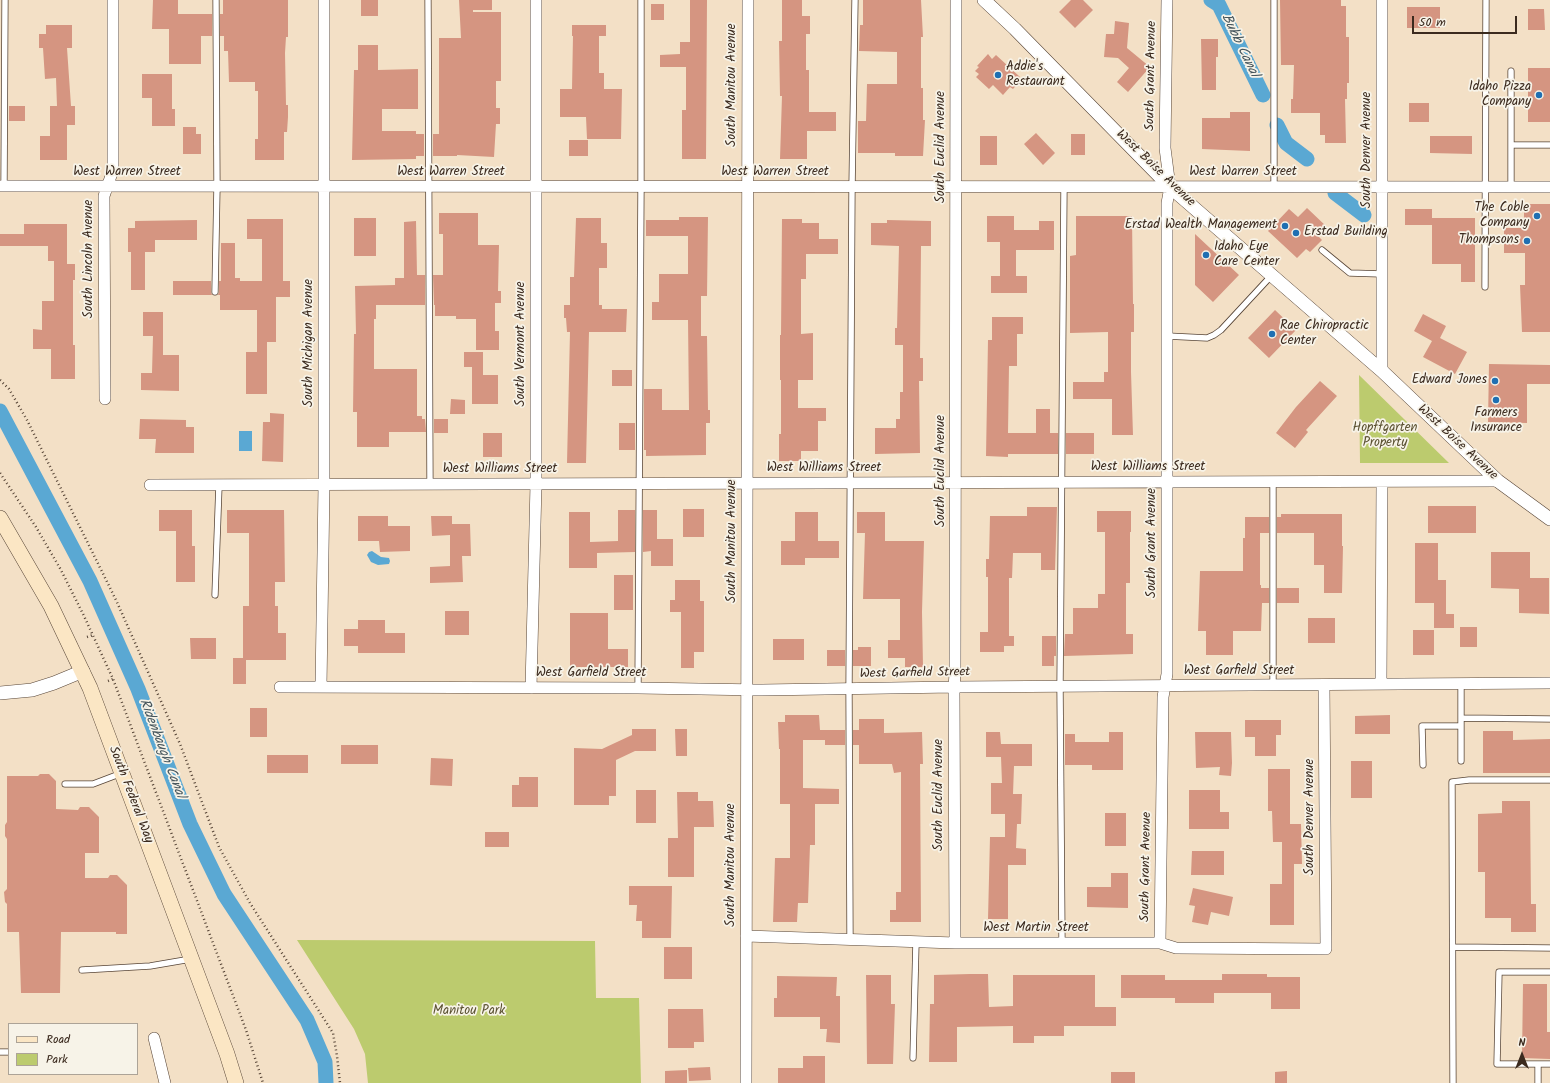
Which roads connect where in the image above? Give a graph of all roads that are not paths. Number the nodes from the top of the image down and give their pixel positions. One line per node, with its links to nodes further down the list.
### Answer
1 (5, 0): 19 (lane)
2 (113, 0): 20 (street, South Lincoln Avenue)
3 (216, 0): 21 (lane)
4 (324, 0): 22 (street, South Michigan Avenue)
5 (428, 0): 23 (lane)
6 (536, 0): 24 (street, South Vermont Avenue)
7 (641, 0): 25 (lane)
8 (748, 0): 26 (street, South Manitou Avenue)
9 (855, 0): 27 (lane)
10 (956, 0): 28 (street, South Euclid Avenue)
11 (984, 0): 30 (street, West Boise Avenue)
12 (1167, 0): 30 (street, South Grant Avenue)
13 (1274, 0): 31 (lane)
14 (1382, 0): 32 (street, South Denver Avenue)
15 (1486, 0): 33 (lane)
16 (1511, 71): 17 (lane)
17 (1511, 145): 18 (lane); 34 (lane)
18 (1550, 145)
19 (2, 187): 20 (street, West Warren Street)
20 (107, 187): 21 (street, West Warren Street); 43 (street, South Lincoln Avenue)
21 (217, 187): 22 (street, West Warren Street); 40 (lane)
22 (324, 187): 23 (street, West Warren Street); 55 (street, South Michigan Avenue)
23 (430, 187): 24 (street, West Warren Street); 51 (lane)
24 (536, 187): 25 (street, West Warren Street); 52 (street, South Vermont Avenue)
25 (641, 187): 26 (street, West Warren Street); 53 (lane)
26 (747, 187): 27 (street, West Warren Street); 54 (street, South Manitou Avenue)
27 (852, 187): 28 (street, West Warren Street); 48 (lane)
28 (956, 187): 29 (street, West Warren Street); 49 (street, South Euclid Avenue)
29 (1064, 187): 30 (street, West Warren Street); 50 (lane)
30 (1170, 187): 31 (street, West Warren Street); 38 (street, West Boise Avenue); 41 (street, South Grant Avenue)
31 (1274, 187): 32 (street, West Warren Street)
32 (1382, 187): 33 (street, West Warren Street); 37 (street, South Denver Avenue)
33 (1485, 187): 34 (street, West Warren Street); 39 (lane)
34 (1511, 187): 35 (street, West Warren Street)
35 (1550, 187)
36 (1322, 250): 37 (lane)
37 (1382, 274): 42 (street, South Denver Avenue)
38 (1272, 275): 41 (lane); 42 (street, West Boise Avenue)
39 (1485, 287)
40 (215, 292)
41 (1167, 336): 45 (street, South Grant Avenue)
42 (1382, 371): 44 (street, West Boise Avenue)
43 (105, 399)
44 (1498, 481): 47 (street, West Williams Street); 59 (street, West Boise Avenue)
45 (1167, 482): 46 (street, West Williams Street); 50 (street, West Williams Street); 67 (street, South Grant Avenue)
46 (1273, 482): 47 (street, West Williams Street); 68 (lane)
47 (1382, 482): 63 (street)
48 (851, 483): 49 (street, West Williams Street); 54 (street, West Williams Street); 74 (lane)
49 (956, 483): 50 (street, West Williams Street); 71 (street, South Euclid Avenue)
50 (1061, 483): 66 (lane)
51 (430, 484): 52 (street, West Williams Street); 55 (street, West Williams Street)
52 (536, 484): 53 (street, West Williams Street); 72 (street, South Vermont Avenue)
53 (639, 484): 54 (street, West Williams Street); 73 (lane)
54 (747, 484): 75 (street, South Manitou Avenue)
55 (324, 485): 57 (street, West Williams Street); 70 (street, South Michigan Avenue)
56 (150, 486): 57 (street, West Williams Street)
57 (219, 486): 60 (lane)
58 (0, 518): 61 (main road, South Federal Way)
59 (1550, 519)
60 (215, 595)
61 (83, 671): 76 (street); 82 (main road, South Federal Way)
62 (1550, 683): 64 (street, West Garfield Street)
63 (1381, 684): 64 (street, West Garfield Street); 65 (street, West Garfield Street)
64 (1461, 684): 77 (lane)
65 (1324, 685): 68 (street, West Garfield Street); 93 (street, South Denver Avenue)
66 (1060, 686): 67 (street, West Garfield Street); 71 (street, West Garfield Street); 89 (lane)
67 (1165, 686): 68 (street, West Garfield Street); 90 (street, South Grant Avenue)
68 (1273, 686)
69 (280, 687): 70 (street, West Garfield Street)
70 (321, 687): 72 (street, West Garfield Street)
71 (954, 687): 74 (street, West Garfield Street); 88 (street, South Euclid Avenue)
72 (531, 688): 73 (street, West Garfield Street)
73 (638, 688): 75 (street, West Garfield Street)
74 (849, 689): 75 (street, West Garfield Street); 86 (lane)
75 (747, 690): 85 (street, South Manitou Avenue)
76 (0, 693)
77 (1461, 718): 78 (lane); 79 (lane)
78 (1550, 719)
79 (1461, 726): 80 (lane); 81 (lane)
80 (1461, 761)
81 (1423, 764)
82 (122, 773): 84 (lane); 94 (main road, South Federal Way)
83 (1550, 780): 91 (lane)
84 (64, 784)
85 (746, 936): 86 (street, West Martin Street); 103 (street, South Manitou Avenue)
86 (850, 939): 87 (street, West Martin Street)
87 (916, 942): 88 (street, West Martin Street); 98 (lane)
88 (955, 943): 89 (street, West Martin Street)
89 (1062, 943): 90 (street, West Martin Street)
90 (1160, 943): 93 (street, West Martin Street)
91 (1453, 947): 92 (lane); 104 (lane)
92 (1550, 948)
93 (1326, 949)
94 (191, 958): 95 (lane); 102 (main road, South Federal Way)
95 (82, 970)
96 (1550, 972): 99 (lane)
97 (154, 1038): 101 (street)
98 (913, 1058)
99 (1538, 1064): 100 (lane); 105 (lane)
100 (1550, 1064)
101 (165, 1083)
102 (236, 1083)
103 (746, 1083)
104 (1453, 1083)
105 (1538, 1083)

